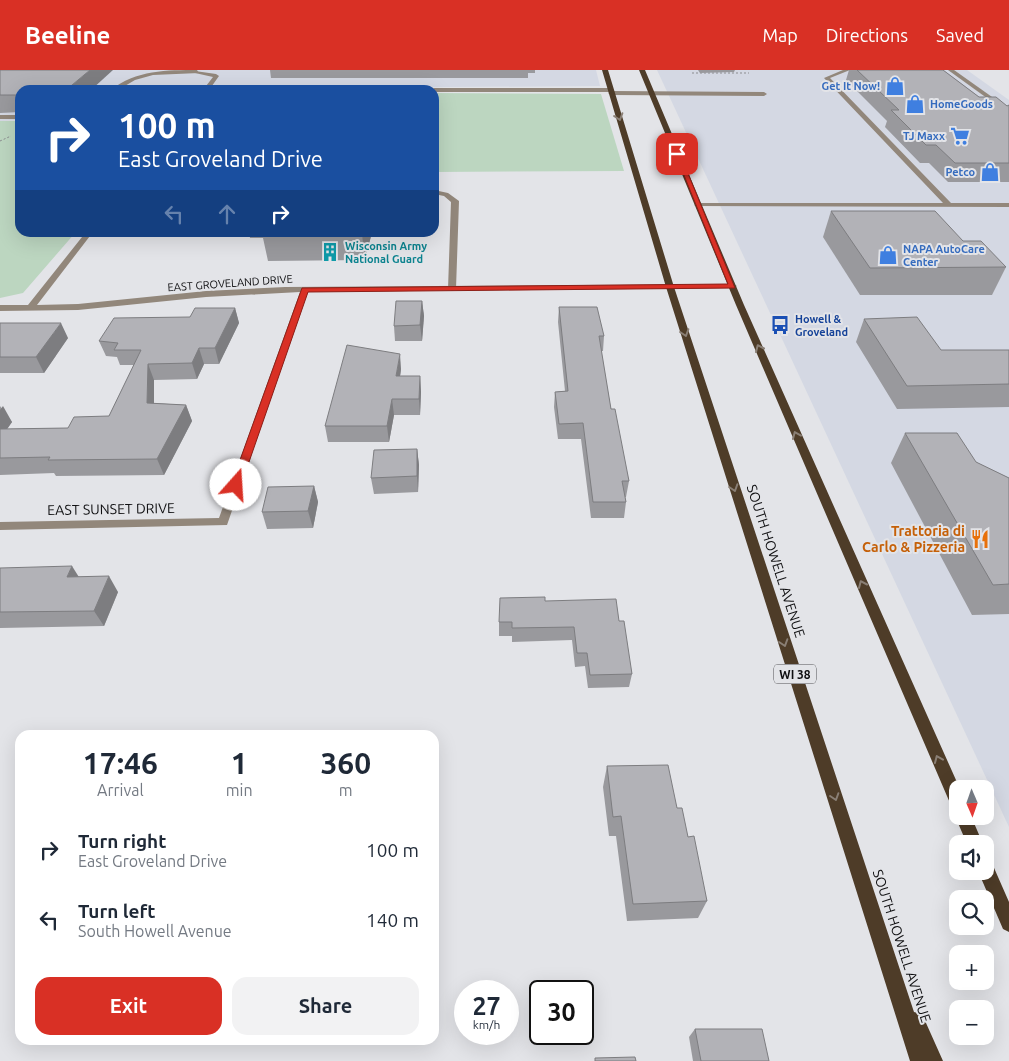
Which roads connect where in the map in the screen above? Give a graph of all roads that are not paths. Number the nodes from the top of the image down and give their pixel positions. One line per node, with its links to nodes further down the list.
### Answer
1 (605, 70): 9 (main road, SOUTH HOWELL AVENUE / WI 38)
2 (642, 70): 10 (main road)
3 (847, 70): 17 (street)
4 (951, 70): 12 (street)
5 (119, 85): 6 (street)
6 (210, 85)
7 (759, 88): 10 (street)
8 (439, 90): 9 (street)
9 (610, 90): 10 (street); 21 (main road, SOUTH HOWELL AVENUE / WI 38, one-way to 21)
10 (650, 90): 11 (street); 16 (main road)
11 (764, 94)
12 (1009, 112)
13 (0, 117): 14 (street)
14 (15, 117)
15 (439, 193): 22 (street)
16 (698, 205): 17 (street); 20 (main road)
17 (949, 205): 18 (street)
18 (1009, 205)
19 (86, 237): 25 (street)
20 (732, 286): 21 (street, EAST GROVELAND DRIVE); 27 (main road, one-way to 20)
21 (670, 287): 22 (street, EAST GROVELAND DRIVE); 30 (main road, SOUTH HOWELL AVENUE / WI 38, one-way to 30)
22 (452, 289): 23 (street, EAST GROVELAND DRIVE)
23 (305, 290): 25 (street, EAST GROVELAND DRIVE); 26 (street, EAST SUNSET DRIVE)
24 (0, 308): 25 (street, EAST GROVELAND DRIVE)
25 (30, 308)
26 (0, 526)
27 (949, 782)
28 (990, 880): 29 (main road)
29 (1009, 924)
30 (891, 967): 31 (main road, SOUTH HOWELL AVENUE / WI 38); 32 (main road)
31 (920, 1061)
32 (933, 1061)

